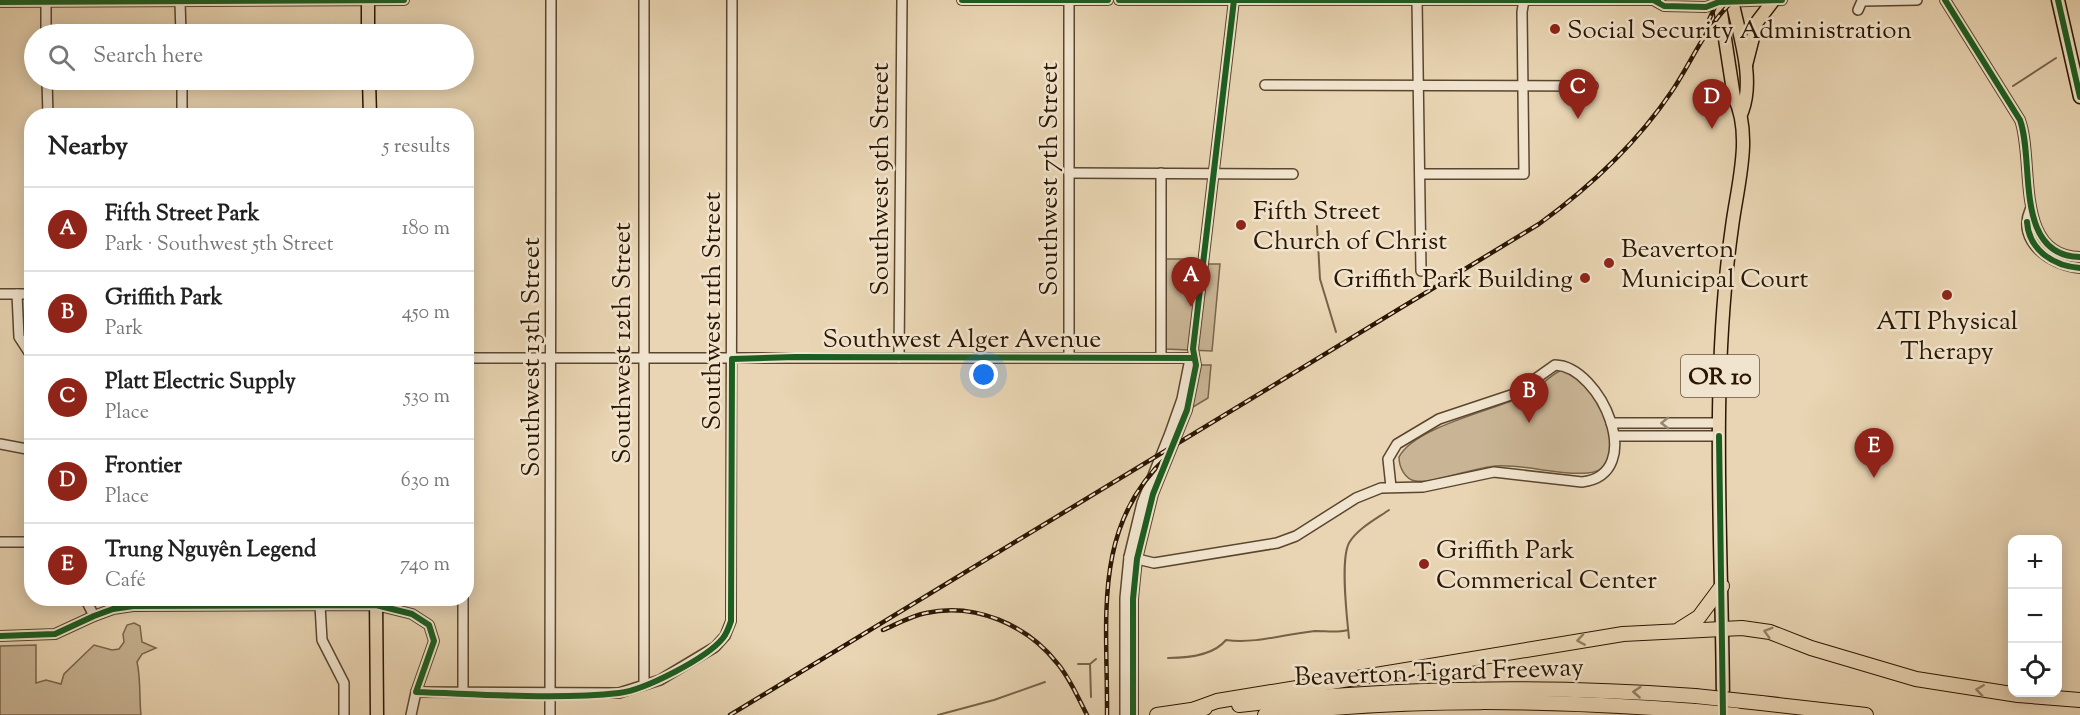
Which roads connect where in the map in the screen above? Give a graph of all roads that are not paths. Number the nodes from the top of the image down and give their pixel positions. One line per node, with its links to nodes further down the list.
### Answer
1 (368, 0): 2 (street); 26 (street); 30 (main road)
2 (404, 0)
3 (551, 0): 62 (street, Southwest 13th Street)
4 (644, 0): 63 (street, Southwest 12th Street)
5 (732, 0): 64 (street, Southwest 11th Street)
6 (902, 0): 59 (street, Southwest 9th Street)
7 (962, 0): 8 (street)
8 (1069, 0): 9 (street); 44 (street, Southwest 7th Street)
9 (1108, 0)
10 (1119, 0): 11 (street)
11 (1234, 0): 12 (street); 46 (street)
12 (1417, 0): 13 (street); 35 (street)
13 (1524, 0): 14 (street); 33 (street)
14 (1567, 0): 20 (street)
15 (1777, 0): 23 (street); 31 (main road)
16 (1917, 0): 27 (street)
17 (1945, 0): 49 (street)
18 (2058, 0): 39 (main road)
19 (168, 1): 25 (street); 26 (street)
20 (1624, 1): 21 (street)
21 (1656, 1): 22 (street)
22 (1718, 1): 23 (street); 43 (main road, OR 10)
23 (1732, 1): 31 (main road, OR 10)
24 (0, 2): 25 (street)
25 (46, 2): 28 (street)
26 (180, 2): 29 (street)
27 (1858, 10)
28 (46, 24)
29 (181, 24)
30 (368, 24)
31 (1745, 67): 43 (main road, OR 10)
32 (1265, 85): 35 (street)
33 (1522, 86): 34 (street); 35 (street); 48 (street)
34 (1593, 86)
35 (1417, 87): 48 (street)
36 (47, 90): 40 (street)
37 (182, 90): 41 (street)
38 (369, 90): 42 (main road)
39 (2080, 97)
40 (48, 108)
41 (182, 108)
42 (370, 108)
43 (1742, 112): 66 (main road, OR 10)
44 (1069, 173): 45 (street); 57 (street, Southwest 7th Street)
45 (1161, 173): 46 (street); 60 (street)
46 (1213, 173): 47 (street); 61 (street)
47 (1293, 174)
48 (1420, 174): 52 (street)
49 (2030, 210): 50 (street); 51 (street)
50 (2080, 257)
51 (2080, 268)
52 (1421, 271)
53 (0, 294): 54 (street)
54 (17, 294): 55 (street); 56 (street)
55 (24, 294)
56 (24, 345)
57 (1069, 357): 59 (street, Southwest Alger Avenue); 60 (street, Southwest Alger Avenue)
58 (474, 358): 62 (street, Southwest Alger Avenue)
59 (899, 358): 64 (street, Southwest Alger Avenue)
60 (1161, 358): 61 (street, Southwest Alger Avenue)
61 (1193, 358): 74 (street)
62 (551, 359): 63 (street, Southwest Alger Avenue); 89 (street, Southwest 13th Street)
63 (642, 359): 64 (street, Southwest Alger Avenue); 86 (street, Southwest 12th Street)
64 (732, 359): 86 (street, Southwest 11th Street)
65 (1611, 423): 66 (street, one-way to 65); 67 (street); 71 (street)
66 (1719, 423): 68 (main road, OR 10)
67 (1615, 436): 68 (street); 71 (street)
68 (1719, 436): 75 (main road, OR 10)
69 (0, 444): 70 (street)
70 (24, 448)
71 (1391, 487): 74 (street)
72 (0, 542): 73 (street)
73 (24, 542)
74 (1133, 558): 97 (street); 98 (street)
75 (1722, 586): 83 (main road, OR 10); 84 (highway)
76 (89, 606): 82 (street)
77 (133, 606): 82 (street)
78 (320, 606): 93 (street)
79 (376, 606): 94 (main road)
80 (388, 606): 87 (street)
81 (463, 606): 88 (street)
82 (93, 616): 85 (street)
83 (1723, 628): 84 (highway); 90 (highway, one-way to 83); 100 (main road, OR 10)
84 (1679, 629): 91 (highway, one-way to 91)
85 (0, 636)
86 (644, 685): 89 (street)
87 (416, 692): 88 (street); 95 (street)
88 (463, 693): 89 (street)
89 (550, 694): 96 (street, Southwest 13th Street)
90 (2080, 700)
91 (1196, 709): 99 (highway, Beaverton-Tigard Freeway); 102 (highway, Beaverton-Tigard Freeway, one-way to 91, bridge)
92 (1276, 714): 101 (highway, Beaverton-Tigard Freeway, bridge)
93 (344, 715)
94 (377, 715)
95 (411, 715)
96 (550, 715)
97 (1125, 715)
98 (1133, 715)
99 (1156, 715)
100 (1724, 715)
101 (1736, 715)
102 (1866, 715)

